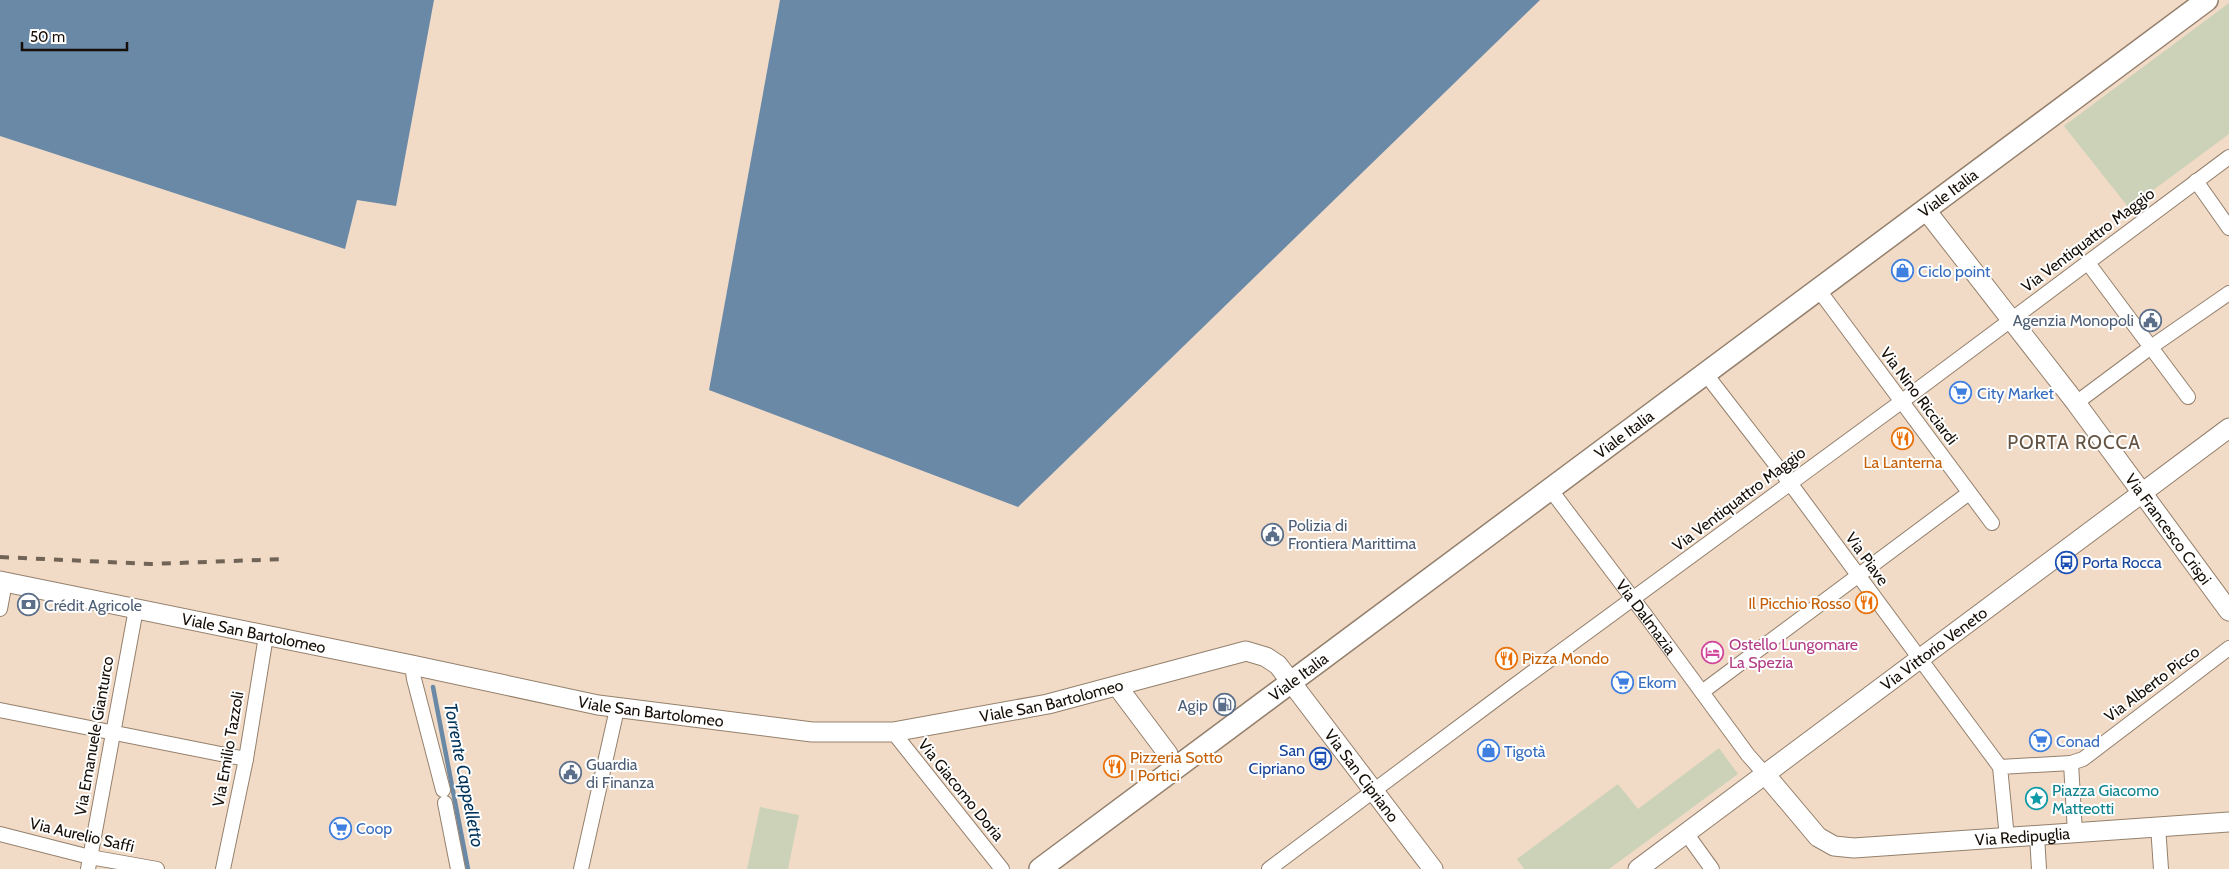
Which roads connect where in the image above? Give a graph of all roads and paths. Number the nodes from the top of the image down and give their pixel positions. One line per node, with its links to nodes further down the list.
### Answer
1 (2207, 0): 4 (main road, Viale Italia)
2 (2229, 157): 3 (street, Via Ventiquattro Maggio)
3 (2196, 181): 5 (street); 6 (street, Via Ventiquattro Maggio)
4 (1925, 209): 7 (main road, Viale Italia); 9 (street, Via Francesco Crispi)
5 (2229, 228)
6 (2088, 263): 9 (street, Via Ventiquattro Maggio); 10 (street)
7 (1818, 289): 11 (main road, Viale Italia); 13 (street, Via Nino Ricciardi)
8 (2229, 293): 10 (street)
9 (2011, 321): 13 (street, Via Ventiquattro Maggio); 14 (street, Via Francesco Crispi)
10 (2151, 347): 12 (street); 14 (street)
11 (1705, 373): 16 (street, Via Piave); 17 (main road, Viale Italia)
12 (2188, 397)
13 (1901, 402): 16 (street, Via Ventiquattro Maggio); 19 (street, Via Nino Ricciardi)
14 (2076, 403): 18 (street, Via Francesco Crispi)
15 (2229, 428): 18 (street, Via Vittorio Veneto)
16 (1790, 483): 21 (street, Via Piave); 23 (street, Via Ventiquattro Maggio)
17 (1550, 489): 23 (street, Via Dalmazia); 31 (main road, Viale Italia)
18 (2142, 492): 26 (street, Via Francesco Crispi); 29 (street, Via Vittorio Veneto)
19 (1970, 493): 20 (street, Via Nino Ricciardi); 21 (street)
20 (1992, 523)
21 (1857, 577): 29 (street, Via Piave); 33 (street)
22 (3, 581): 24 (street); 25 (street, Viale San Bartolomeo)
23 (1633, 599): 33 (street, Via Dalmazia); 43 (street, Via Ventiquattro Maggio)
24 (0, 608)
25 (136, 610): 27 (street, Viale San Bartolomeo); 37 (street, Via Emanuele Gianturco)
26 (2229, 611)
27 (266, 636): 30 (street, Viale San Bartolomeo); 39 (street, Via Emilio Tazzoli)
28 (2229, 648): 40 (street, Via Alberto Picco)
29 (1919, 658): 41 (street, Via Piave); 42 (street, Via Vittorio Veneto)
30 (412, 665): 34 (street, Viale San Bartolomeo); 55 (street)
31 (1291, 682): 32 (street, Viale San Bartolomeo); 43 (street, Via San Cipriano); 58 (main road, Viale Italia)
32 (1117, 686): 36 (street, Viale San Bartolomeo); 38 (street)
33 (1702, 692): 42 (street, Via Dalmazia)
34 (617, 709): 36 (street, Viale San Bartolomeo); 56 (street)
35 (0, 710): 37 (street)
36 (892, 732): 57 (street, Via Giacomo Doria)
37 (112, 733): 39 (street); 52 (street, Via Emanuele Gianturco)
38 (1168, 754)
39 (246, 759): 54 (street, Via Emilio Tazzoli)
40 (2071, 763): 41 (street); 47 (street)
41 (2000, 767): 51 (street)
42 (1764, 773): 46 (street, Via Vittorio Veneto); 50 (street, Via Dalmazia)
43 (1375, 790): 59 (street, Via Ventiquattro Maggio); 60 (street, Via San Cipriano)
44 (2229, 822): 45 (street, Via Redipuglia)
45 (2158, 826): 47 (street, Via Redipuglia); 64 (street)
46 (1686, 833): 61 (street, Via Vittorio Veneto); 62 (street)
47 (2075, 833): 49 (street, Via Redipuglia)
48 (0, 834): 52 (street, Via Aurelio Saffi)
49 (2037, 836): 51 (street, Via Redipuglia); 63 (street)
50 (1818, 837): 51 (street, Via Redipuglia)
51 (2007, 838)
52 (89, 863): 53 (street, Via Aurelio Saffi)
53 (158, 869)
54 (223, 869)
55 (458, 869)
56 (582, 869)
57 (1002, 869)
58 (1040, 869)
59 (1269, 869)
60 (1433, 869)
61 (1638, 869)
62 (1712, 869)
63 (2039, 869)
64 (2161, 869)

